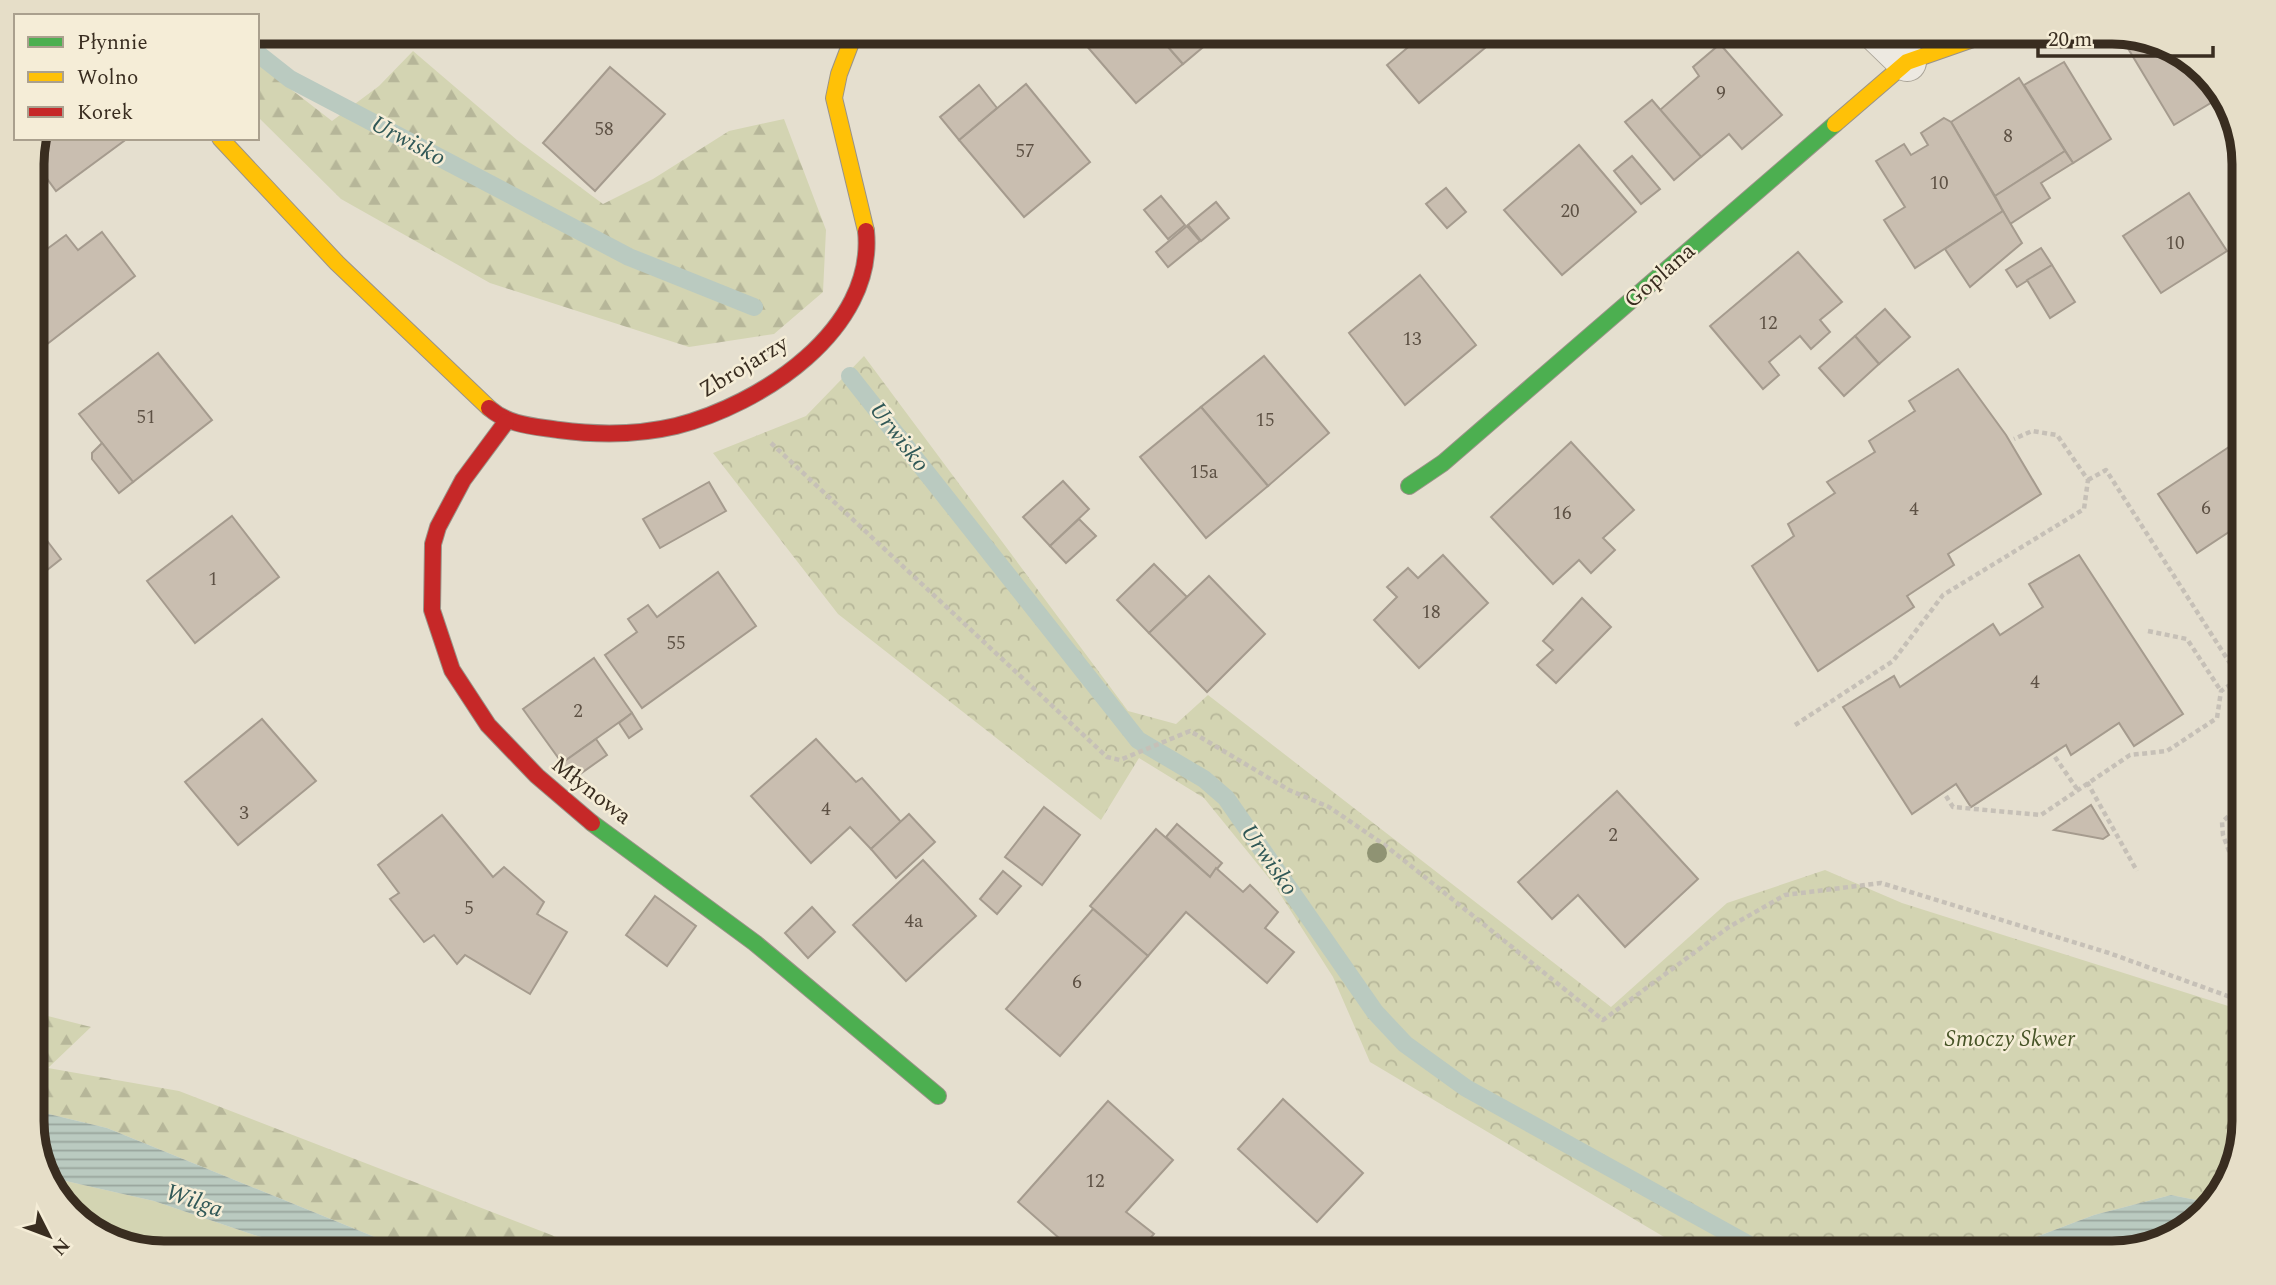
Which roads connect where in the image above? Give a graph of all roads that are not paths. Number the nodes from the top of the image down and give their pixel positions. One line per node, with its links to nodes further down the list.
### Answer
1 (851, 44): 6 (street, Zbrojarzy)
2 (1888, 44): 4 (street)
3 (1959, 44): 4 (street, Goplana)
4 (1907, 62): 7 (street, Goplana)
5 (222, 140): 6 (street)
6 (506, 422): 8 (street, Młynowa)
7 (1409, 486)
8 (938, 1096)

